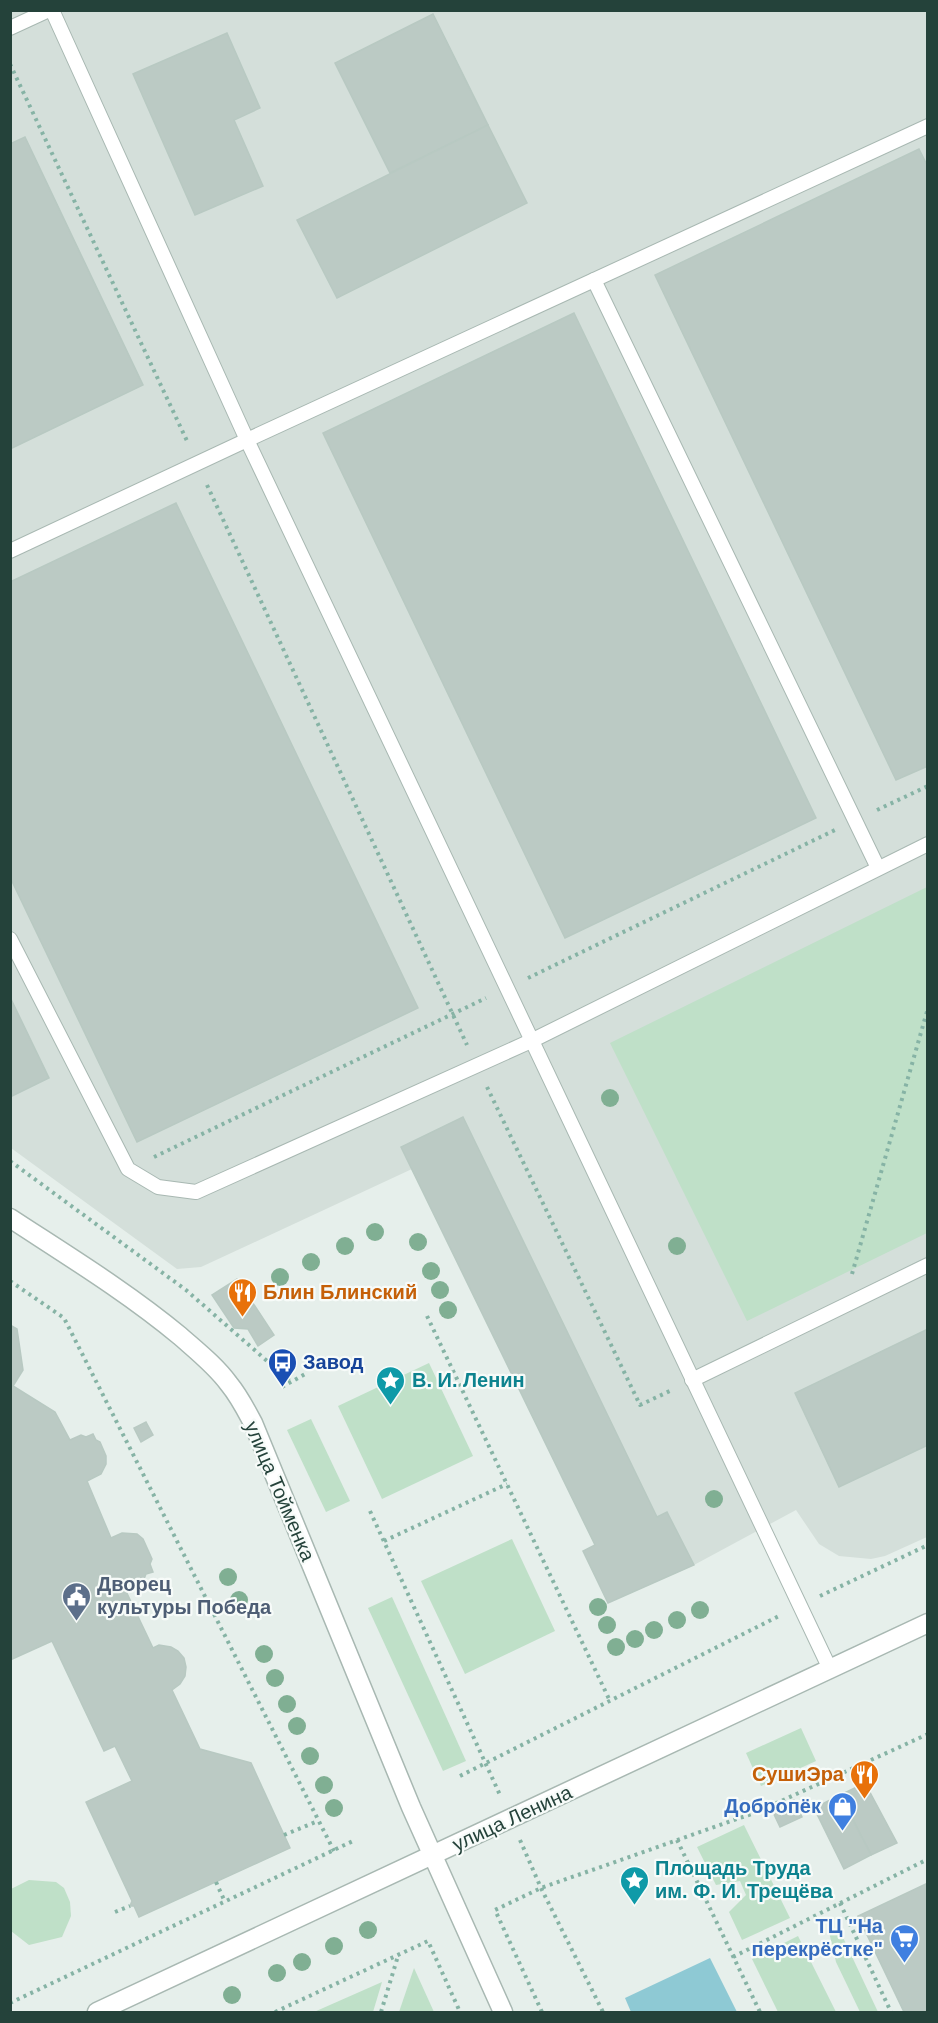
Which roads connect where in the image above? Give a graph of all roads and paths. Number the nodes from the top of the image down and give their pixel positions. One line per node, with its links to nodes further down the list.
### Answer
1 (50, 10): 2 (lane); 6 (lane)
2 (10, 28)
3 (10, 64): 7 (path)
4 (927, 126): 5 (lane)
5 (594, 280): 6 (lane); 10 (lane)
6 (247, 440): 7 (lane); 13 (lane)
7 (197, 463): 8 (lane); 14 (path)
8 (10, 551)
9 (927, 844): 10 (lane)
10 (878, 868): 13 (lane)
11 (10, 939): 14 (lane)
12 (927, 1008): 19 (path)
13 (531, 1041): 14 (lane); 22 (lane)
14 (476, 1065): 22 (path)
15 (10, 1161): 23 (path)
16 (10, 1218): 42 (street, улица Тойменка)
17 (927, 1265): 19 (lane)
18 (10, 1281): 37 (path)
19 (843, 1306): 22 (lane)
20 (427, 1316): 25 (path)
21 (307, 1373): 23 (path)
22 (692, 1380): 29 (lane)
23 (290, 1381): 24 (path)
24 (282, 1388)
25 (507, 1484): 27 (path); 32 (path)
26 (370, 1511): 27 (path)
27 (384, 1541): 34 (path)
28 (927, 1545): 29 (path)
29 (799, 1606): 31 (lane); 32 (path)
30 (927, 1623): 31 (street, улица Ленина)
31 (830, 1669): 36 (street, улица Ленина)
32 (610, 1701): 34 (path)
33 (927, 1734): 39 (path)
34 (486, 1762): 35 (path); 36 (path)
35 (460, 1776)
36 (510, 1818): 42 (street, улица Ленина); 45 (path)
37 (318, 1821): 38 (path); 41 (path)
38 (284, 1835)
39 (677, 1840): 45 (path); 51 (path)
40 (353, 1841): 41 (path)
41 (334, 1851): 46 (path)
42 (432, 1855): 53 (street, улица Ленина); 57 (street, улица Тойменка)
43 (927, 1859): 47 (path)
44 (216, 1882): 46 (path)
45 (541, 1888): 58 (path); 59 (path)
46 (225, 1902): 52 (path)
47 (840, 1903): 51 (path); 61 (path)
48 (130, 1906): 49 (path)
49 (115, 1912)
50 (398, 1955): 54 (path); 55 (path); 56 (path)
51 (733, 1957): 60 (path)
52 (10, 2003)
53 (97, 2013)
54 (275, 2013)
55 (381, 2013)
56 (460, 2013)
57 (503, 2013)
58 (542, 2013)
59 (603, 2013)
60 (760, 2013)
61 (891, 2013)

